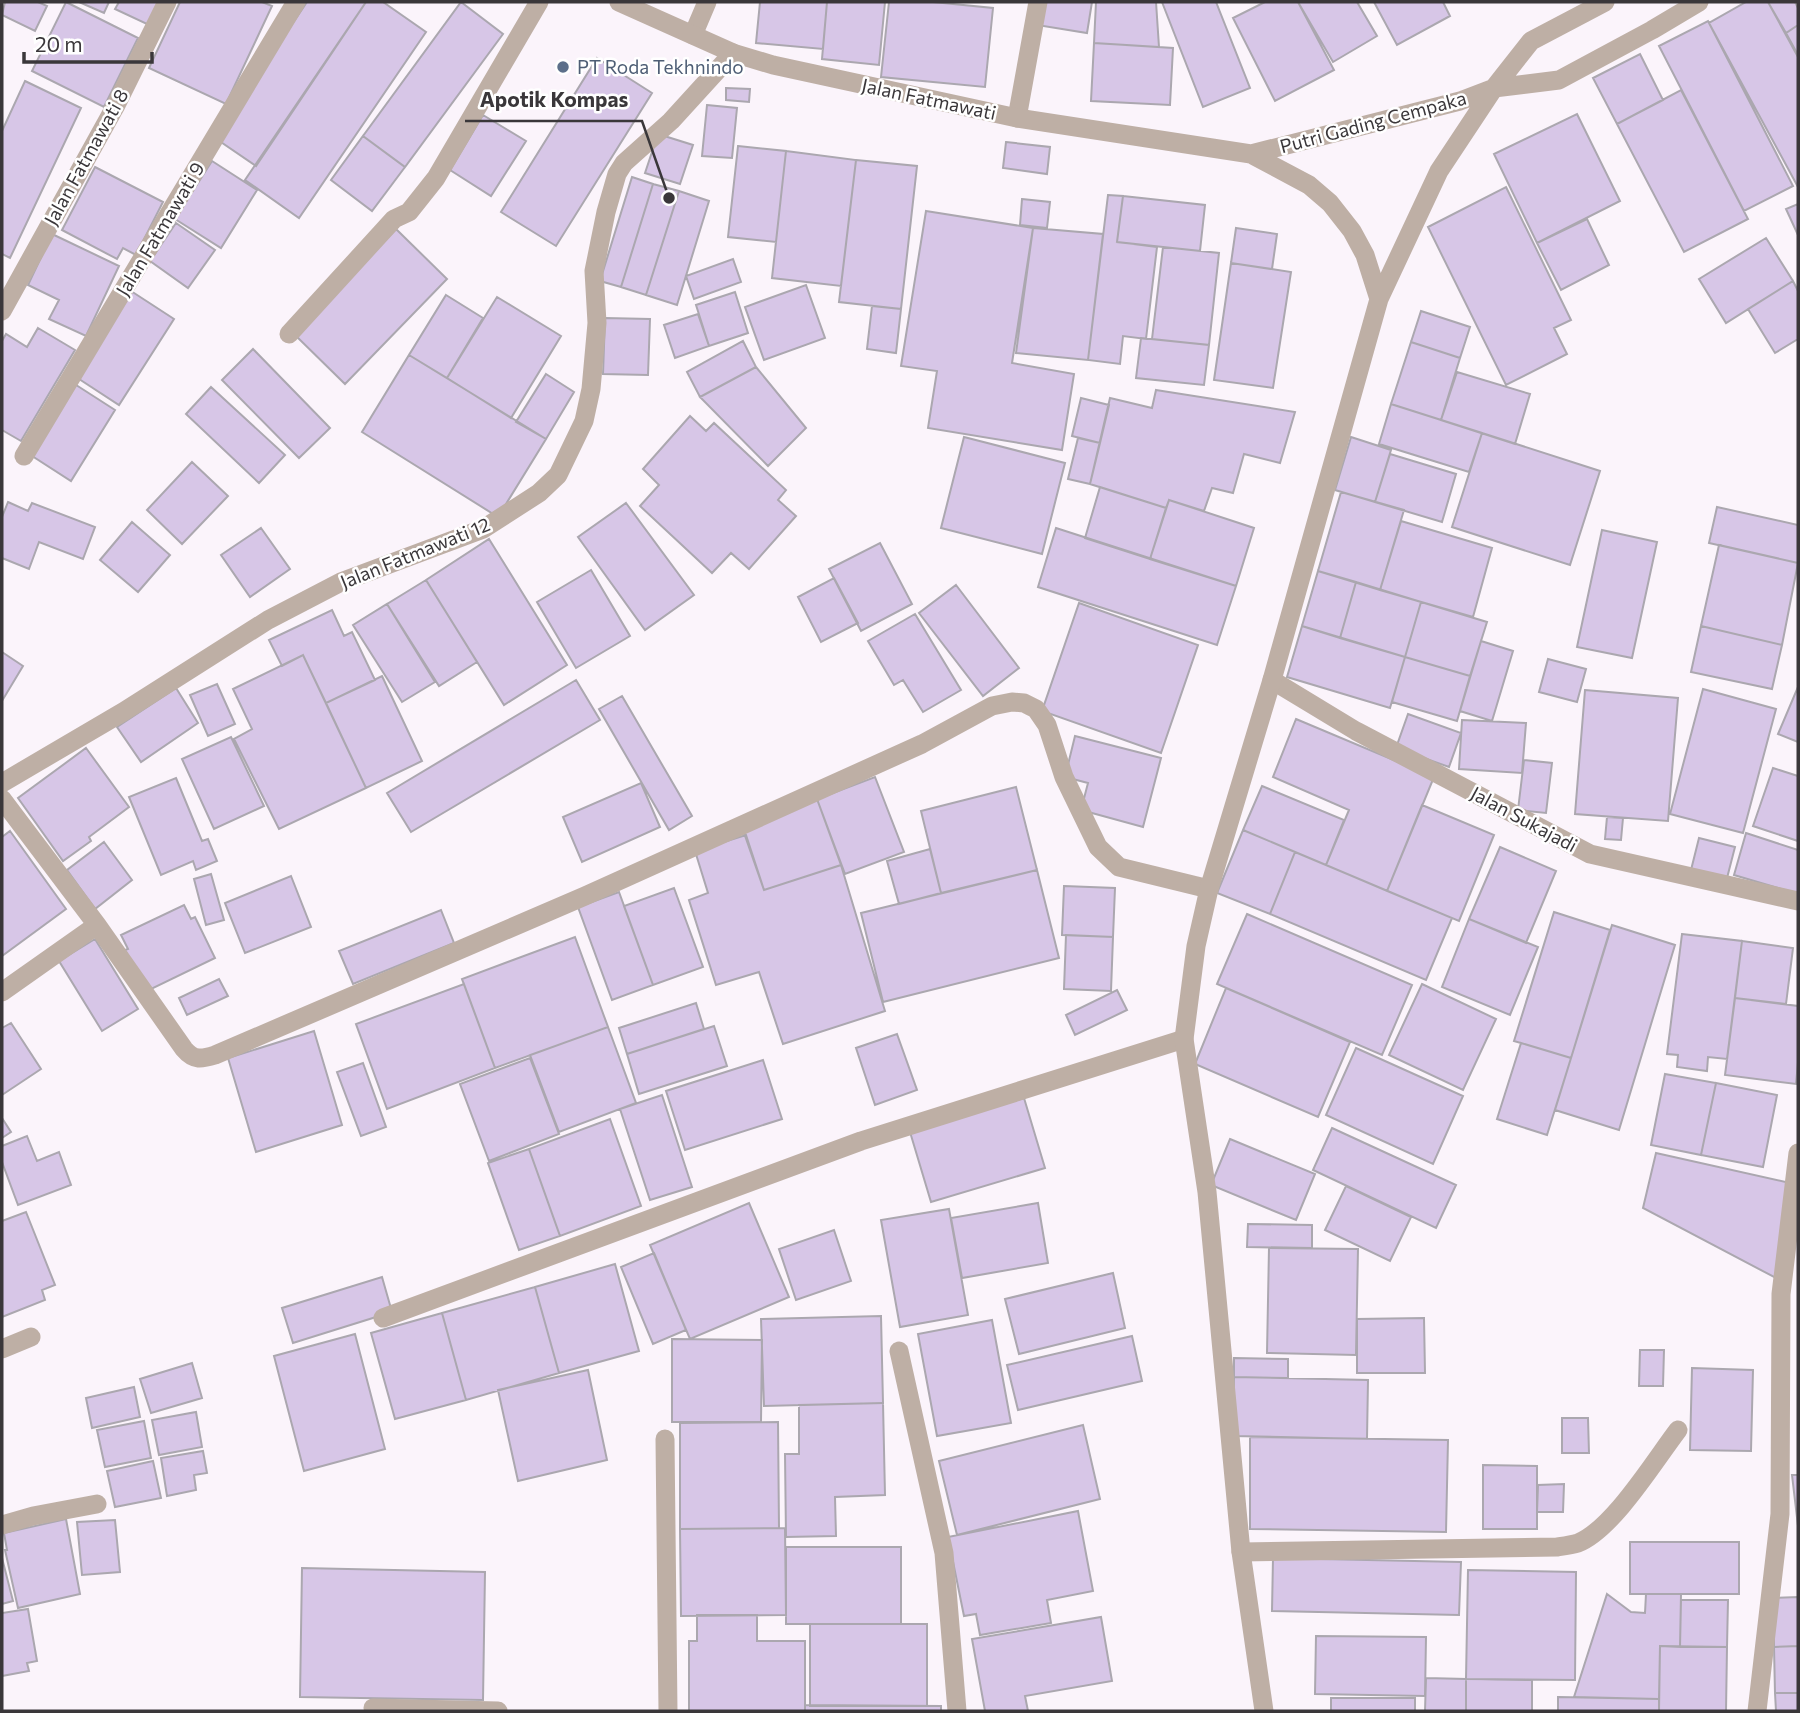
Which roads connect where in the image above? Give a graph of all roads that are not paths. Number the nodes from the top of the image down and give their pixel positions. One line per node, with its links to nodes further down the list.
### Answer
1 (167, 2): 15 (street, Jalan Fatmawati 8)
2 (296, 2): 17 (street, Jalan Fatmawati 9)
3 (539, 2): 16 (street)
4 (619, 2): 9 (street, Jalan Fatmawati)
5 (707, 2): 9 (street)
6 (1038, 2): 12 (street)
7 (1605, 2): 11 (street, Putri Gading Cempaka)
8 (1699, 2): 11 (street, Putri Gading Cempaka)
9 (693, 35): 10 (street, Jalan Fatmawati)
10 (733, 54): 12 (street, Jalan Fatmawati); 19 (street, Jalan Fatmawati 12)
11 (1494, 88): 13 (street, Putri Gading Cempaka); 14 (street, Putri Gading Cempaka)
12 (1017, 118): 13 (street, Jalan Fatmawati)
13 (1251, 154): 14 (street)
14 (1379, 299): 18 (street, Putri Gading Cempaka)
15 (2, 311)
16 (289, 334)
17 (24, 456)
18 (1272, 680): 21 (street, Putri Gading Cempaka); 22 (street, Jalan Sukajadi)
19 (2, 783)
20 (2, 799): 23 (street)
21 (1209, 889): 23 (street); 25 (street, Putri Gading Cempaka)
22 (1798, 901)
23 (97, 925): 24 (street)
24 (2, 992)
25 (1184, 1039): 28 (street); 36 (street, Putri Gading Cempaka)
26 (1798, 1153): 27 (street)
27 (1790, 1296): 42 (street)
28 (383, 1318)
29 (31, 1337): 30 (street)
30 (2, 1349)
31 (900, 1351): 40 (street)
32 (1678, 1430): 36 (street)
33 (665, 1439): 39 (street)
34 (97, 1504): 35 (street)
35 (2, 1525)
36 (1241, 1552): 41 (street, Putri Gading Cempaka)
37 (373, 1708): 38 (street)
38 (498, 1711)
39 (668, 1711)
40 (957, 1711)
41 (1264, 1711)
42 (1757, 1711)

